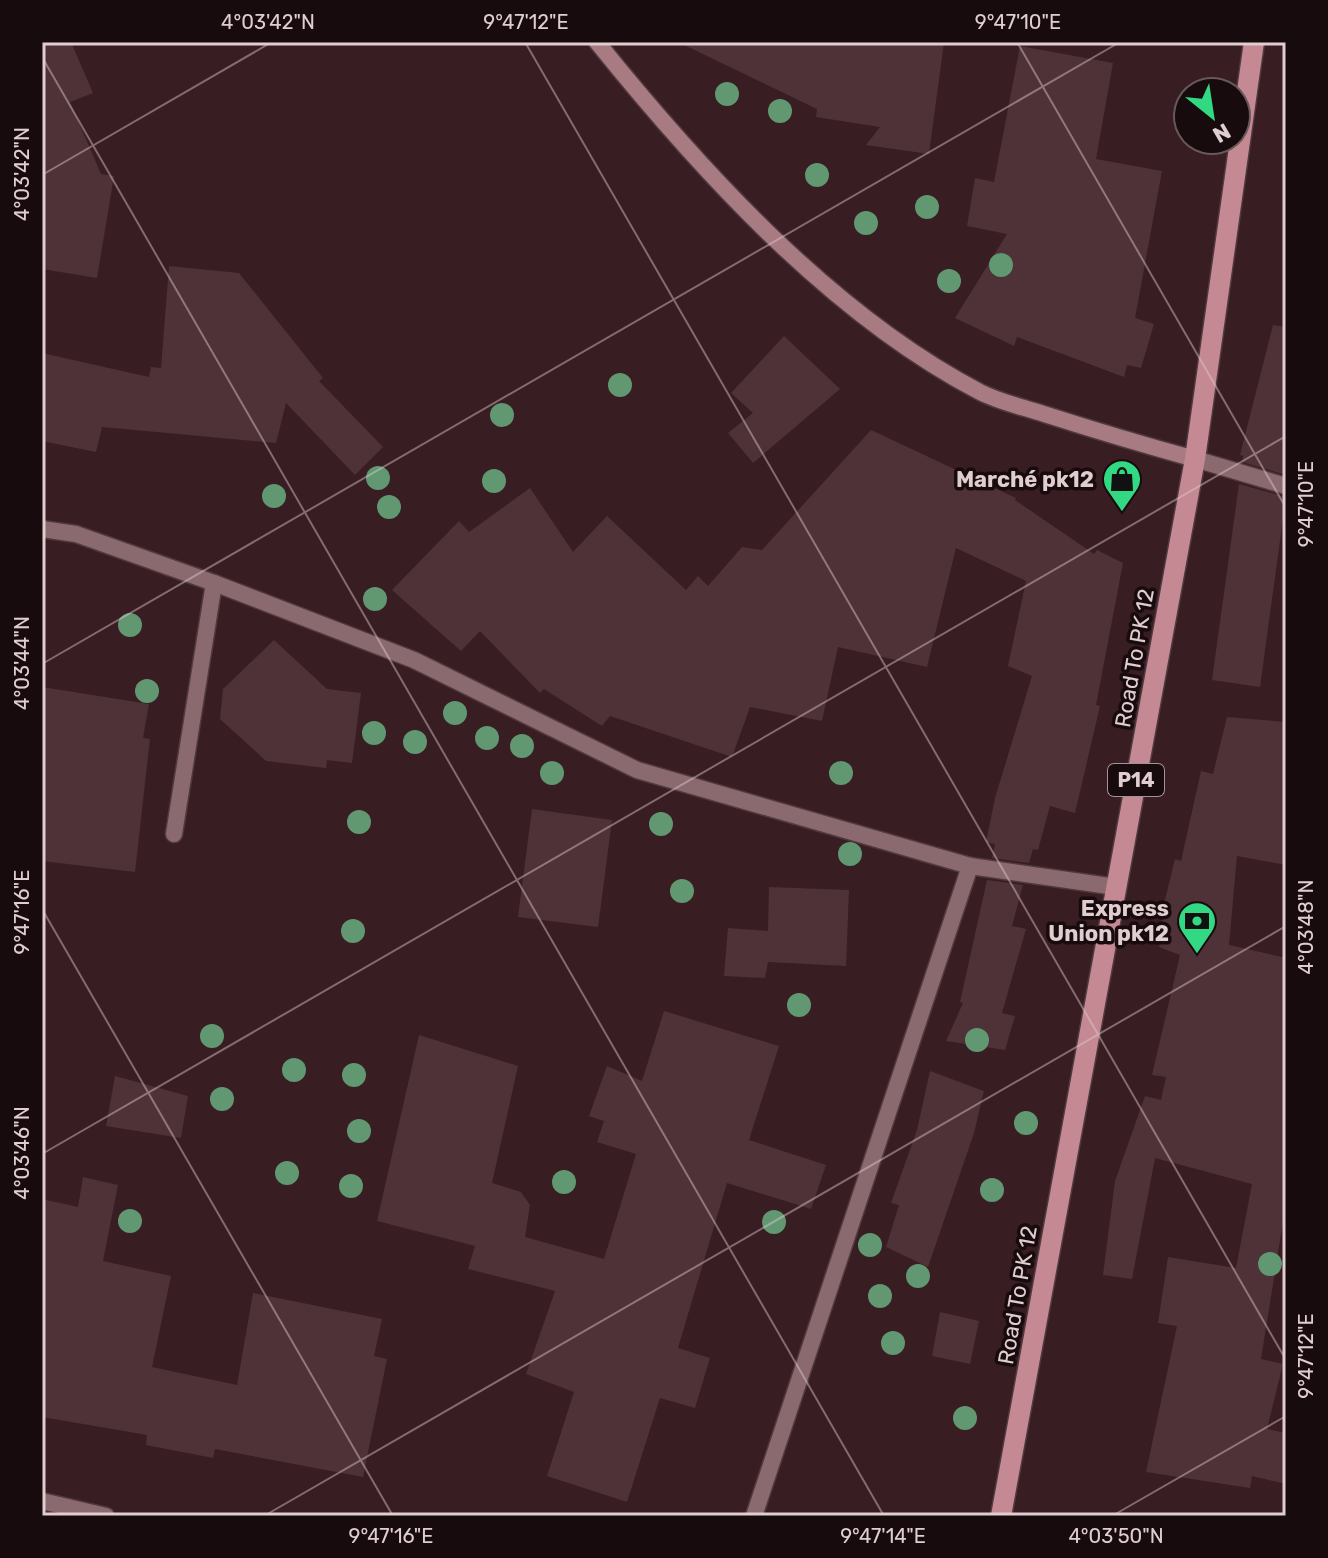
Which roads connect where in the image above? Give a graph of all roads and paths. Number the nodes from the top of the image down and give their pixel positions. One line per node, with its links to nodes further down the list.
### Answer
1 (597, 42): 3 (main road)
2 (1254, 42): 3 (main road, Road To PK 12 / P14)
3 (1195, 459): 4 (street); 9 (main road, Road To PK 12 / P14)
4 (1286, 486)
5 (42, 529): 6 (street)
6 (214, 583): 7 (street); 8 (street)
7 (174, 834)
8 (970, 866): 9 (street); 12 (street)
9 (1116, 887): 13 (main road, Road To PK 12 / P14)
10 (42, 1501): 11 (street)
11 (106, 1516)
12 (754, 1516)
13 (1001, 1516)

